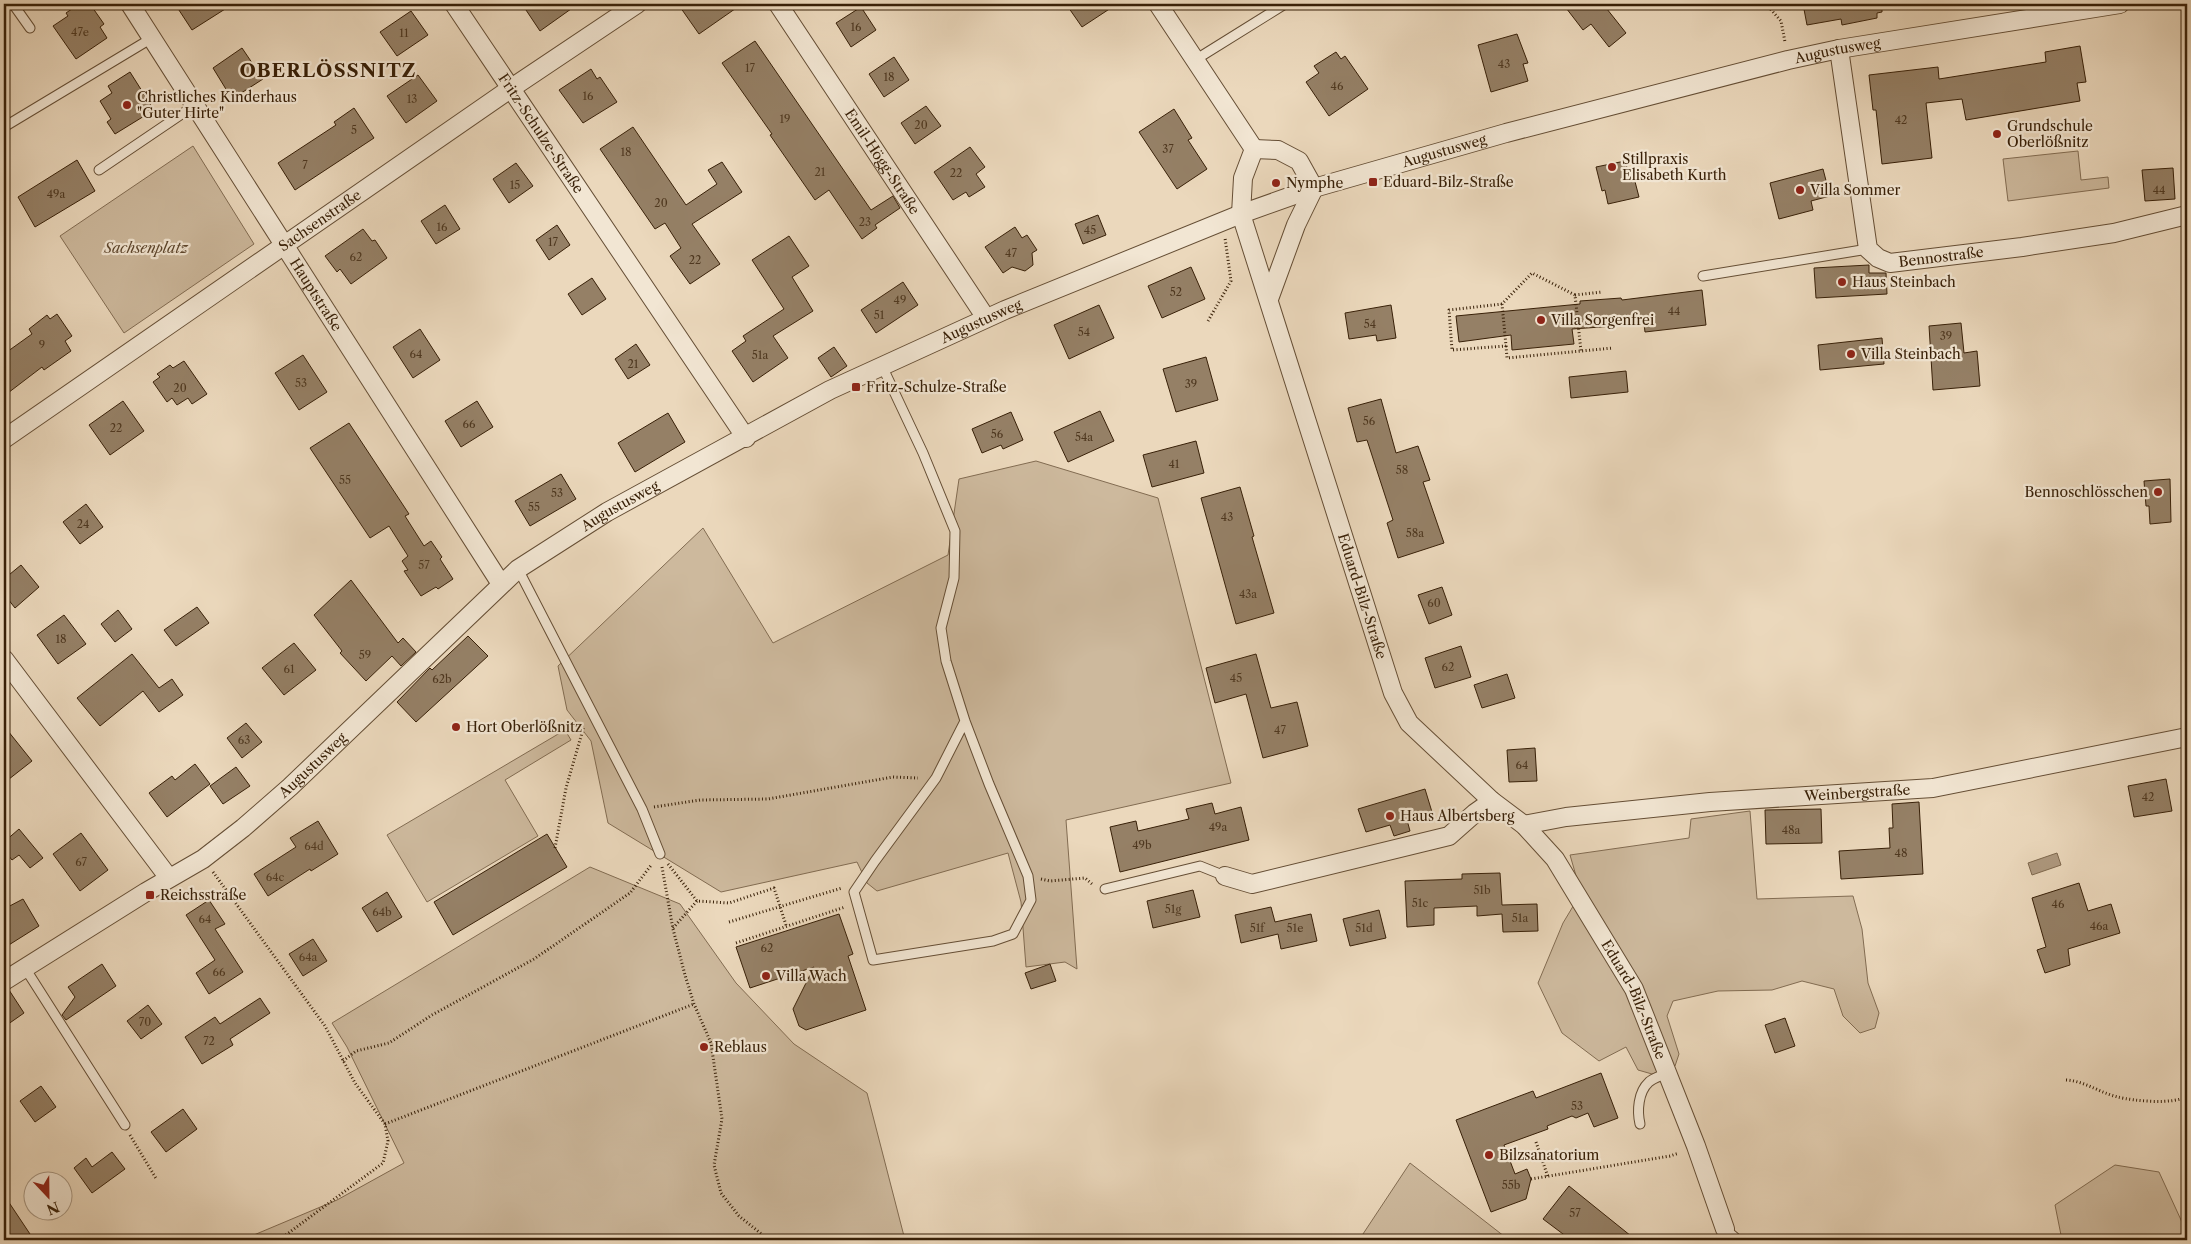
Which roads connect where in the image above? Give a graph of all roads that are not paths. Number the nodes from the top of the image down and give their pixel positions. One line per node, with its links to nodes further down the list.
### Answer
1 (13, 4): 9 (lane)
2 (130, 4): 10 (street, Hauptstraße)
3 (454, 4): 13 (street, Fritz-Schulze-Straße)
4 (637, 4): 13 (street, Sachsenstraße)
5 (778, 4): 25 (street, Emil-Högg-Straße)
6 (1158, 4): 12 (street)
7 (1285, 4): 12 (lane)
8 (2120, 4): 11 (street, Augustusweg)
9 (30, 28)
10 (152, 38): 14 (street, Hauptstraße); 15 (lane)
11 (1839, 49): 18 (street, Augustusweg); 22 (street)
12 (1196, 60): 16 (street)
13 (510, 89): 21 (street, Sachsenstraße); 27 (street, Fritz-Schulze-Straße)
14 (195, 105): 17 (lane); 21 (street, Hauptstraße)
15 (4, 127)
16 (1254, 149): 18 (street); 20 (street)
17 (100, 170)
18 (1314, 188): 20 (street, Augustusweg); 24 (street)
19 (2187, 215): 22 (street, Bennostraße)
20 (1233, 217): 24 (street, Eduard-Bilz-Straße); 25 (street, Augustusweg)
21 (284, 245): 28 (street, Sachsenstraße); 30 (street, Hauptstraße)
22 (1868, 250): 23 (lane)
23 (1703, 276)
24 (1269, 299): 34 (street, Eduard-Bilz-Straße)
25 (986, 318): 26 (street, Augustusweg)
26 (882, 366): 27 (street, Augustusweg); 32 (lane)
27 (746, 438): 29 (street, Augustusweg)
28 (4, 439)
29 (518, 569): 30 (street, Augustusweg); 36 (lane)
30 (501, 584): 38 (street, Augustusweg)
31 (4, 659): 38 (street)
32 (965, 720): 32 (lane)
33 (2187, 737): 35 (street, Weinbergstraße)
34 (1492, 801): 35 (street, Eduard-Bilz-Straße); 37 (street)
35 (1524, 825): 42 (street, Eduard-Bilz-Straße)
36 (660, 854)
37 (1225, 876): 39 (lane)
38 (169, 878): 40 (street, Augustusweg)
39 (1105, 889)
40 (25, 968): 41 (street, Augustusweg); 44 (lane)
41 (4, 982)
42 (1667, 1073): 43 (lane); 45 (street, Eduard-Bilz-Straße)
43 (1640, 1124)
44 (125, 1125)
45 (1732, 1235)

